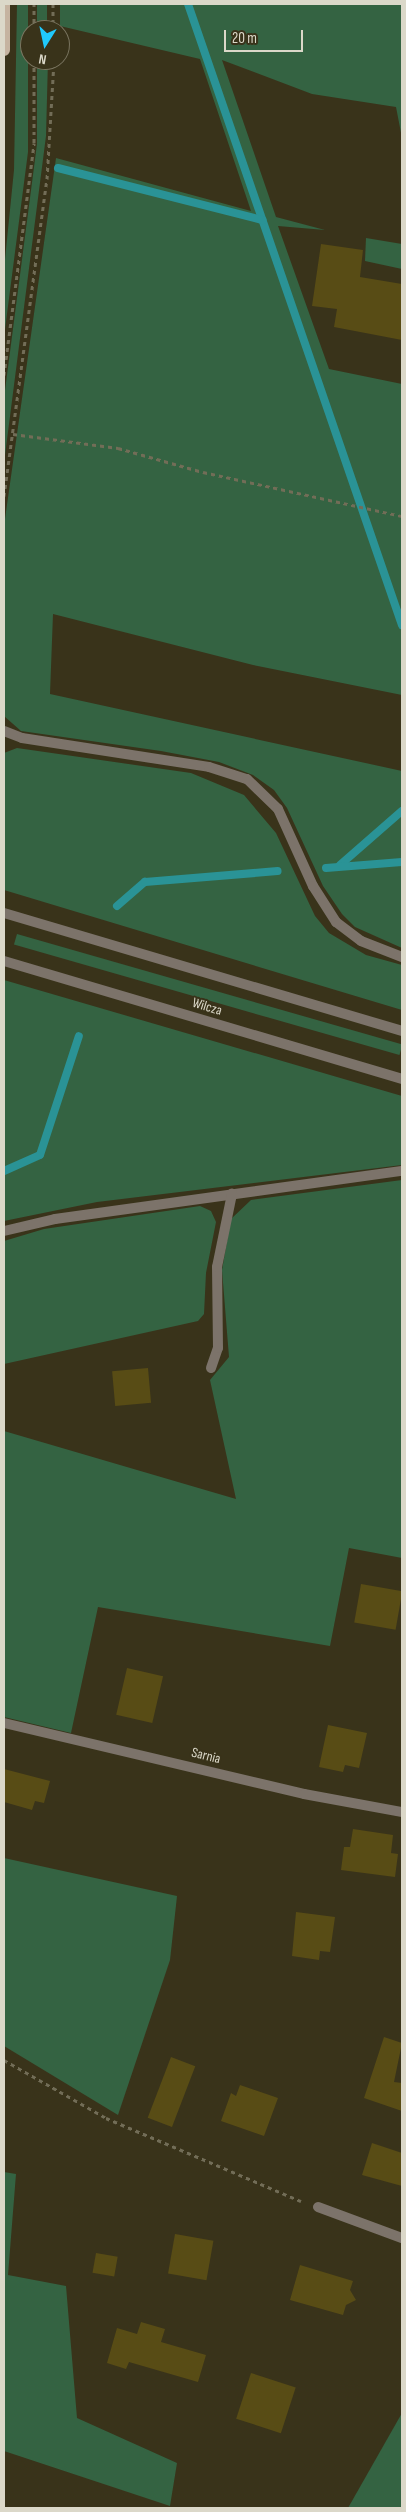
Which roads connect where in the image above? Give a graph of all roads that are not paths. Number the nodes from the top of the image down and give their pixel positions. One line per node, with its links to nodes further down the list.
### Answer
1 (4, 4): 2 (main road)
2 (4, 50)
3 (4, 731): 5 (street)
4 (4, 913): 7 (street)
5 (402, 957)
6 (4, 961): 8 (street, Wilcza)
7 (402, 1031)
8 (402, 1079)
9 (402, 1171): 10 (street)
10 (232, 1194): 11 (street); 12 (street)
11 (4, 1232)
12 (211, 1368)
13 (4, 1723): 14 (street, Sarnia)
14 (402, 1812)
15 (318, 2207): 16 (street)
16 (402, 2238)

